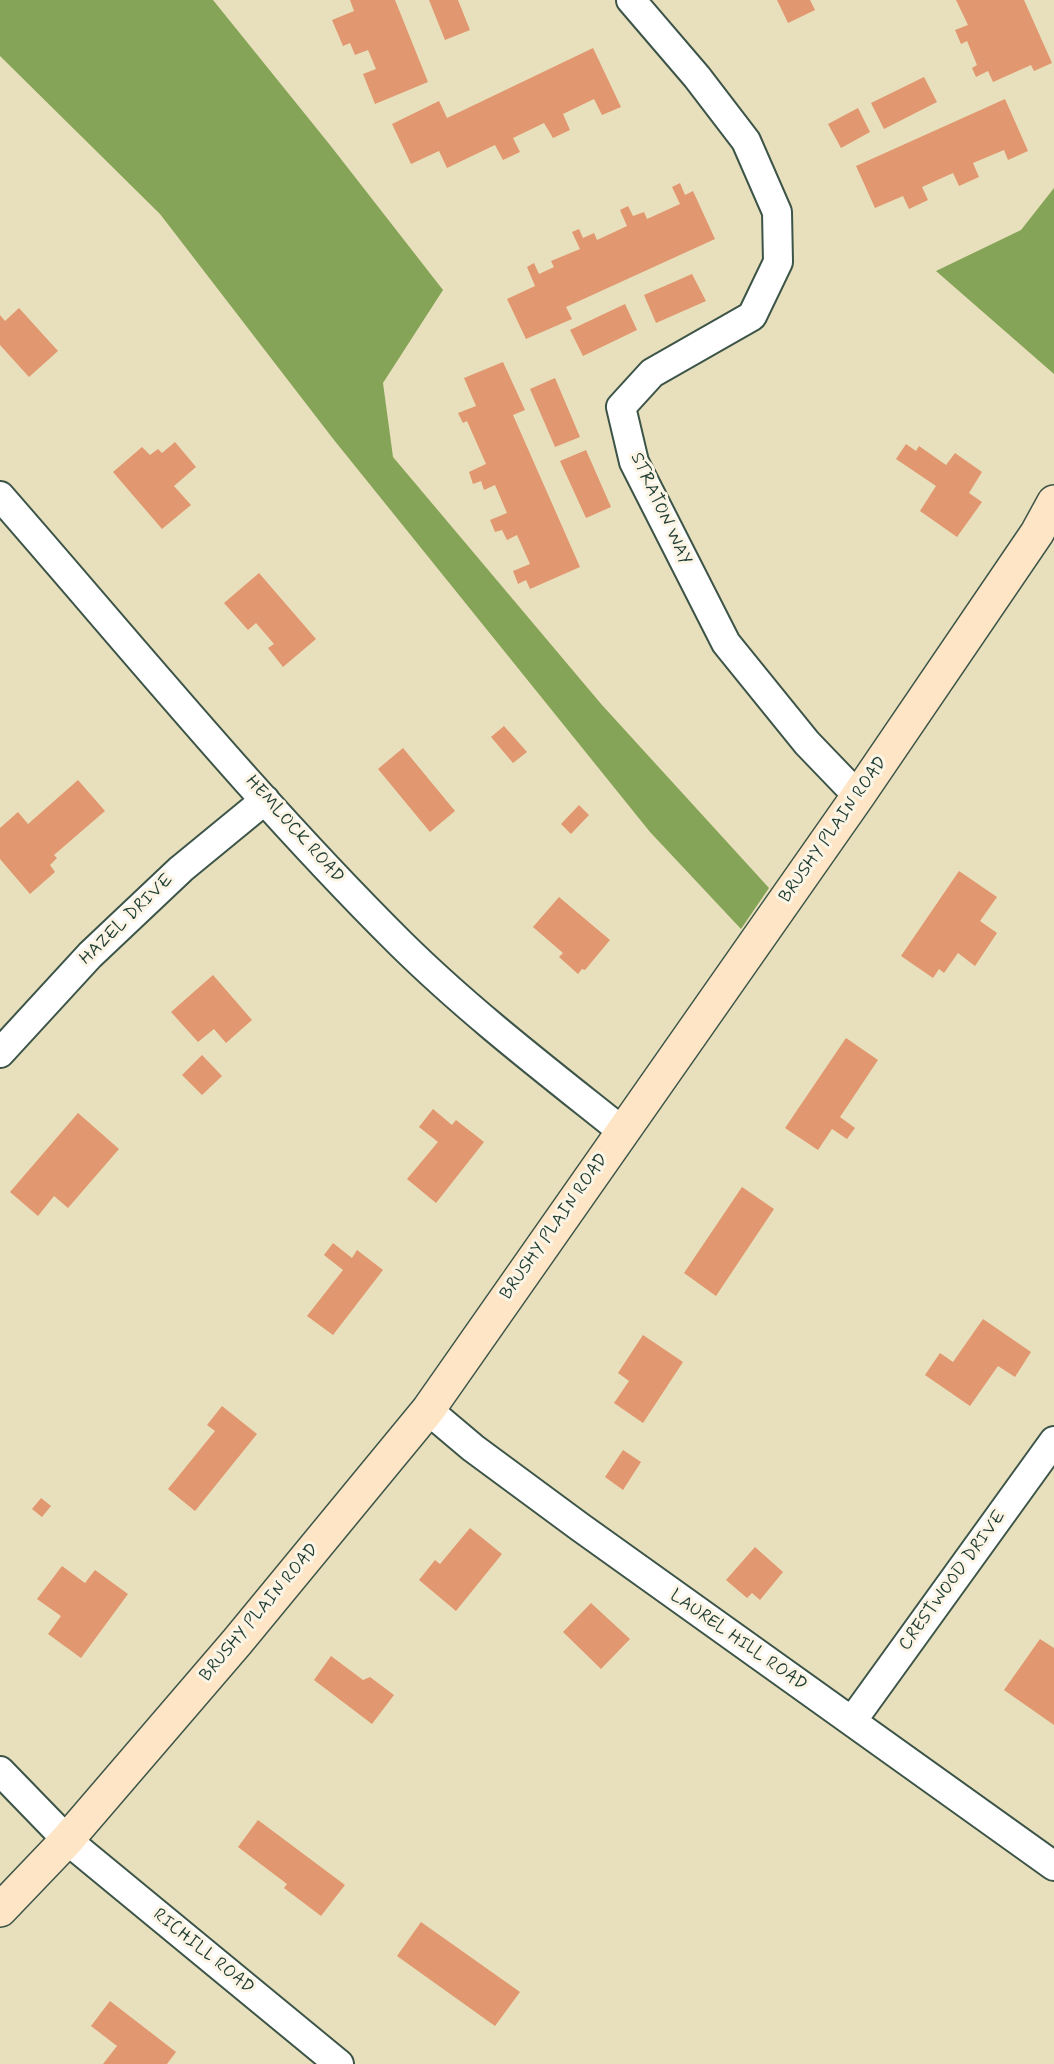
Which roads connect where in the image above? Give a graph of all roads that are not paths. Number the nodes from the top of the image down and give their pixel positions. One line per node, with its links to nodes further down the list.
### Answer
1 (631, 0): 4 (street, STRATON WAY)
2 (0, 496): 5 (street, HEMLOCK ROAD)
3 (1054, 502): 4 (main road, BRUSHY PLAIN ROAD)
4 (858, 796): 7 (main road, BRUSHY PLAIN ROAD)
5 (265, 800): 6 (street, HAZEL DRIVE); 7 (street, HEMLOCK ROAD)
6 (0, 1053)
7 (622, 1131): 8 (main road, BRUSHY PLAIN ROAD)
8 (428, 1410): 10 (street, LAUREL HILL ROAD); 12 (main road, BRUSHY PLAIN ROAD)
9 (1054, 1441): 10 (street, CRESTWOOD DRIVE)
10 (852, 1721): 13 (street, LAUREL HILL ROAD)
11 (0, 1771): 12 (street, RICHILL ROAD)
12 (67, 1840): 14 (main road, BRUSHY PLAIN ROAD); 15 (street, RICHILL ROAD)
13 (1054, 1866)
14 (0, 1910)
15 (339, 2064)

